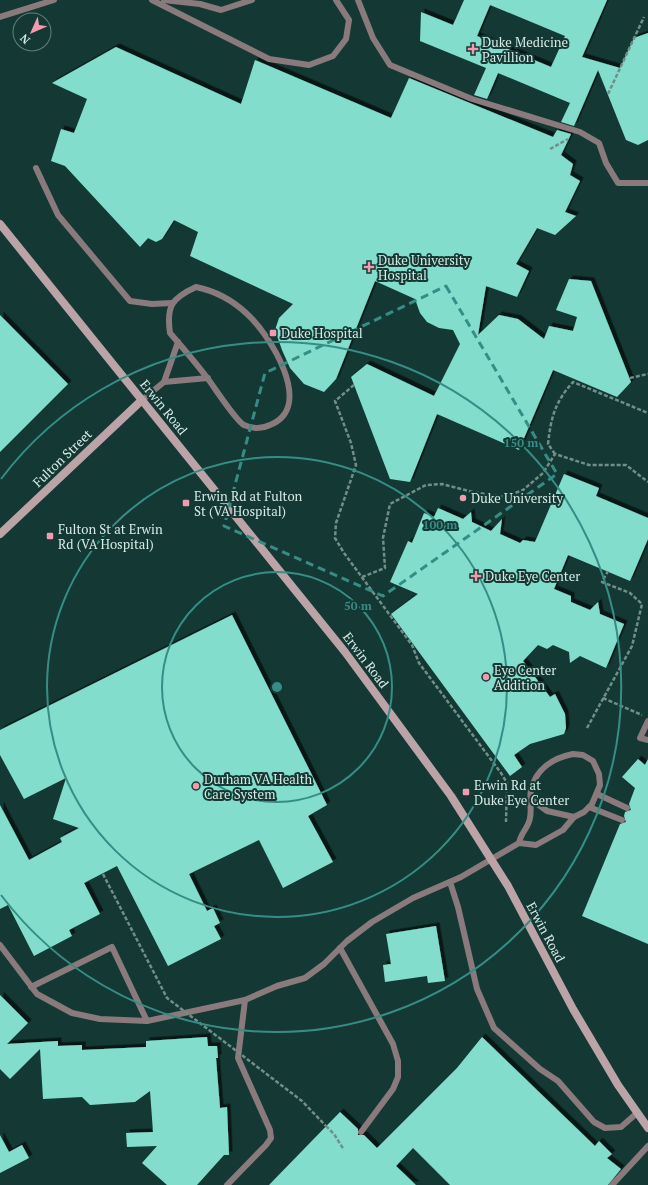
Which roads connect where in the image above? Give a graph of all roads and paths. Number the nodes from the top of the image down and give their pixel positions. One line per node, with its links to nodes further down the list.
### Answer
1 (54, 0): 7 (lane)
2 (152, 0): 5 (lane)
3 (164, 0): 4 (lane)
4 (252, 0)
5 (336, 0)
6 (358, 0): 10 (lane)
7 (0, 17)
8 (644, 17): 9 (path)
9 (608, 94)
10 (580, 132): 11 (path); 13 (lane)
11 (550, 148)
12 (36, 168): 15 (lane)
13 (648, 183)
14 (0, 224): 22 (main road, Erwin Road)
15 (172, 303): 16 (lane); 18 (lane)
16 (178, 342): 18 (lane); 20 (lane)
17 (648, 374): 19 (path)
18 (208, 378): 20 (lane)
19 (630, 378)
20 (164, 382): 22 (lane)
21 (354, 385): 28 (path)
22 (142, 400): 26 (main road, Fulton Street); 42 (main road, Erwin Road)
23 (648, 413): 24 (path)
24 (555, 454): 25 (path); 28 (path)
25 (648, 482)
26 (0, 534)
27 (608, 571): 29 (path)
28 (362, 577): 40 (path)
29 (603, 698): 30 (path); 32 (path)
30 (648, 717)
31 (648, 721): 33 (lane)
32 (587, 728)
33 (648, 740)
34 (597, 794): 35 (lane); 36 (lane); 37 (lane)
35 (531, 799): 38 (lane); 41 (lane)
36 (589, 807): 38 (lane); 39 (lane)
37 (627, 808)
38 (574, 818): 41 (lane)
39 (622, 820)
40 (506, 822)
41 (518, 843): 42 (lane)
42 (491, 858): 44 (lane); 50 (main road, Erwin Road)
43 (103, 874): 54 (path, bridge)
44 (450, 882): 46 (lane); 50 (lane)
45 (0, 945): 47 (lane)
46 (340, 948): 48 (lane); 52 (lane)
47 (31, 987): 49 (lane); 49 (lane)
48 (245, 1000): 49 (lane); 55 (lane)
49 (147, 1021)
50 (637, 1113): 51 (main road, Erwin Road)
51 (648, 1128)
52 (361, 1132)
53 (648, 1146): 56 (lane)
54 (344, 1150)
55 (227, 1185)
56 (612, 1185)

